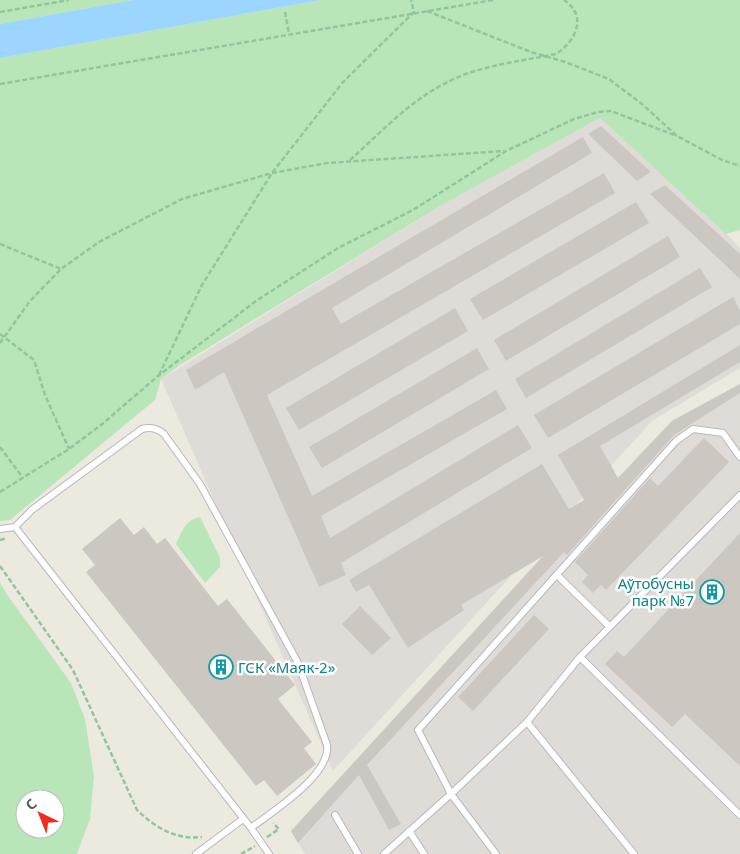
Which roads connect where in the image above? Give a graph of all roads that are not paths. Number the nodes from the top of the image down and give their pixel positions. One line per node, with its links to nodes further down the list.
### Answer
1 (740, 457): 5 (lane)
2 (740, 495): 6 (lane)
3 (15, 527): 4 (lane); 12 (lane); 13 (lane)
4 (0, 529)
5 (557, 575): 6 (lane); 9 (lane)
6 (610, 627): 7 (lane)
7 (580, 657): 8 (lane); 11 (lane)
8 (527, 722): 9 (lane); 21 (lane)
9 (451, 794): 14 (lane); 20 (lane)
10 (335, 815): 17 (lane)
11 (740, 815)
12 (244, 819): 13 (lane); 15 (lane)
13 (251, 828): 16 (lane)
14 (409, 831): 18 (lane); 19 (lane)
15 (196, 854)
16 (268, 854)
17 (358, 854)
18 (384, 854)
19 (424, 854)
20 (496, 854)
21 (634, 854)

